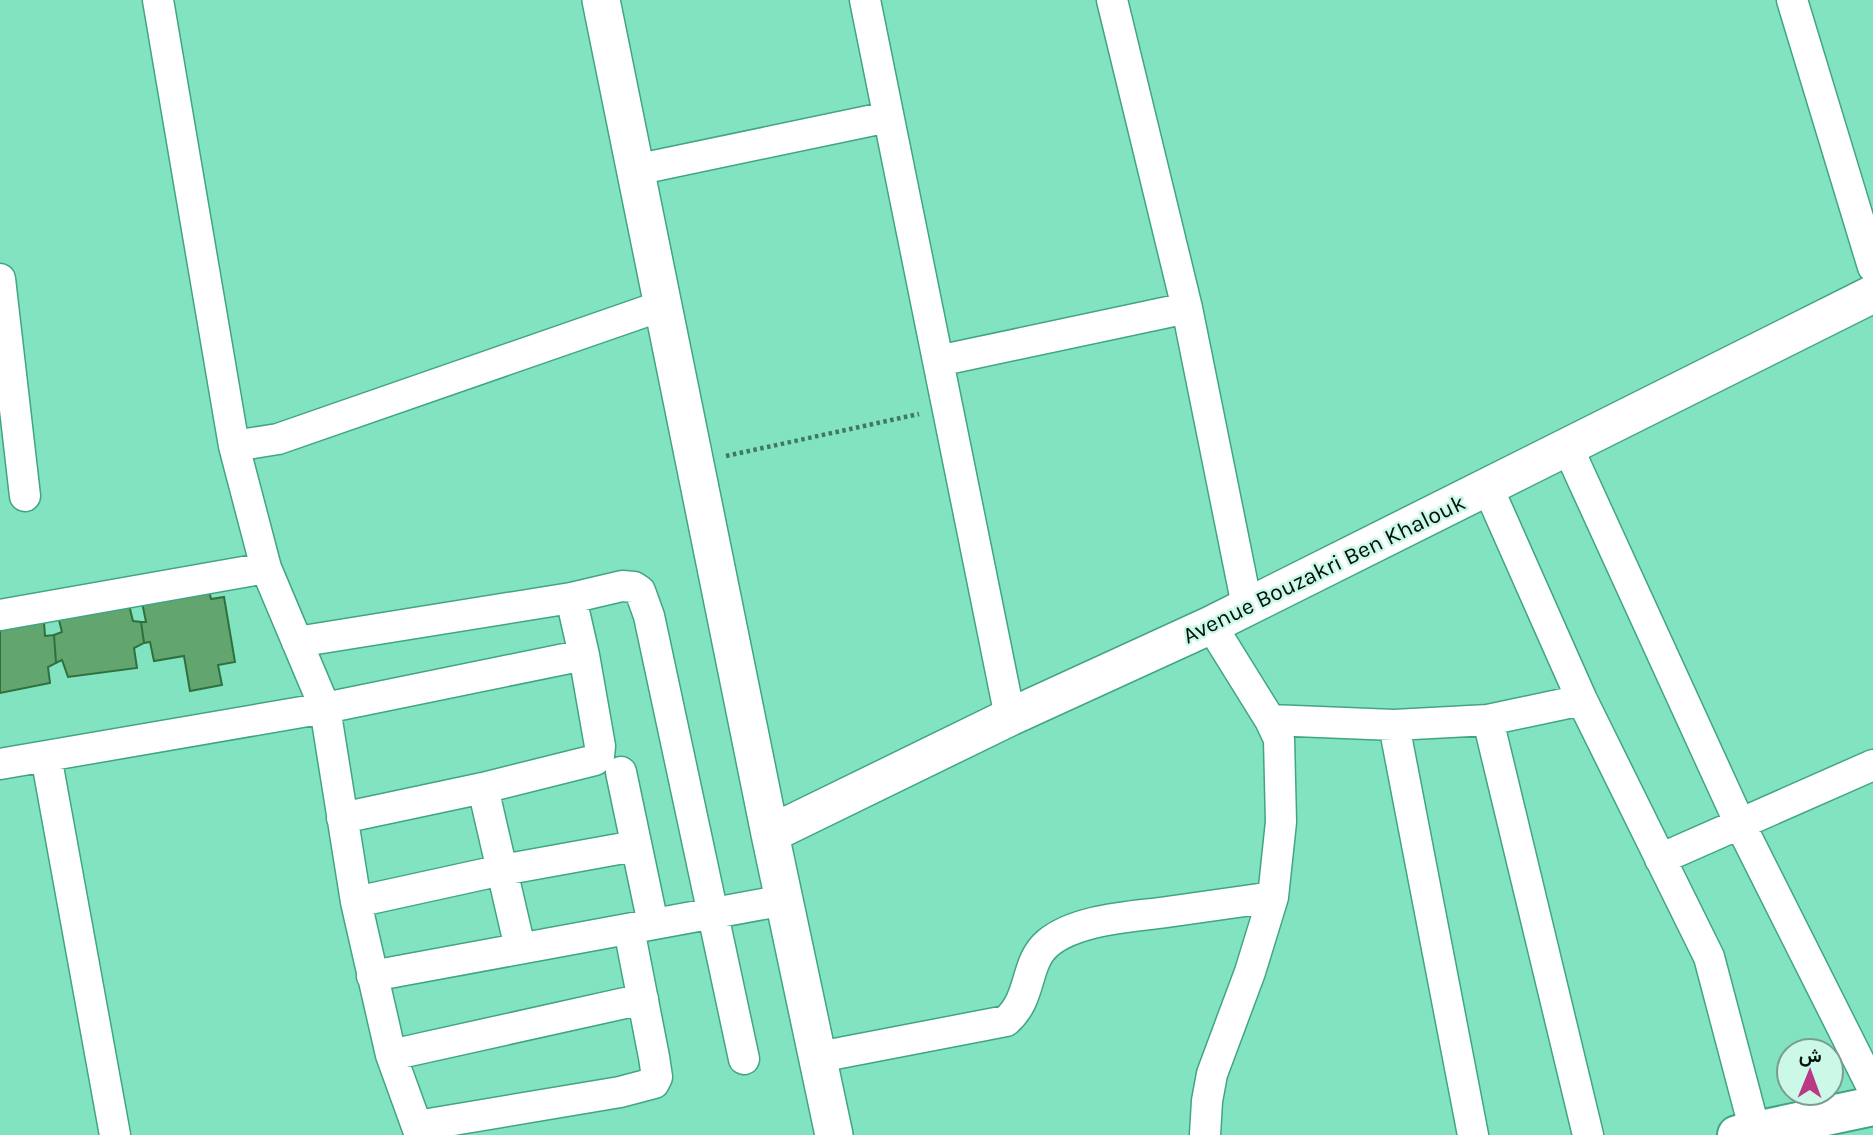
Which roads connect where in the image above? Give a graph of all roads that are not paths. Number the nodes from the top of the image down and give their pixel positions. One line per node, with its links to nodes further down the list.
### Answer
1 (158, 0): 15 (street)
2 (601, 0): 7 (street)
3 (865, 0): 6 (street)
4 (1112, 0): 13 (street)
5 (1792, 0): 8 (street)
6 (888, 117): 7 (street); 14 (street)
7 (635, 170): 12 (street)
8 (1864, 206): 9 (street)
9 (1873, 267)
10 (0, 279): 18 (street)
11 (1873, 294): 16 (street, Avenue Bouzakri Ben Khalouk)
12 (664, 305): 15 (street); 39 (street)
13 (1187, 308): 14 (street); 21 (street)
14 (938, 361): 28 (street)
15 (234, 446): 19 (street)
16 (1568, 448): 17 (street, Avenue Bouzakri Ben Khalouk); 38 (street)
17 (1488, 488): 21 (street, Avenue Bouzakri Ben Khalouk); 26 (street)
18 (25, 496)
19 (266, 568): 22 (street); 24 (street)
20 (571, 598): 24 (street); 25 (street); 46 (street)
21 (1247, 606): 23 (street, Avenue Bouzakri Ben Khalouk)
22 (0, 615)
23 (1211, 625): 28 (street, Avenue Bouzakri Ben Khalouk); 29 (street)
24 (297, 642): 27 (street)
25 (584, 655): 27 (street); 36 (street)
26 (1582, 700): 30 (street); 41 (street)
27 (325, 708): 32 (street); 37 (street)
28 (1010, 717): 39 (street, Avenue Bouzakri Ben Khalouk)
29 (1270, 720): 31 (street); 43 (street)
30 (1488, 720): 31 (street); 62 (street)
31 (1394, 725): 61 (street)
32 (46, 756): 33 (street); 58 (street)
33 (0, 764)
34 (1873, 765): 38 (street)
35 (621, 772): 40 (street)
36 (483, 788): 37 (street); 42 (street)
37 (342, 817): 45 (street)
38 (1740, 824): 41 (street); 54 (street)
39 (770, 834): 44 (street)
40 (635, 846): 42 (street); 47 (street)
41 (1660, 859): 57 (street)
42 (502, 870): 45 (street); 48 (street)
43 (1273, 897): 52 (street); 60 (street)
44 (785, 900): 46 (street); 52 (street)
45 (356, 902): 49 (street)
46 (711, 914): 47 (street); 53 (street)
47 (641, 927): 48 (street); 50 (street)
48 (520, 948): 49 (street)
49 (372, 975): 51 (street)
50 (643, 999): 51 (street); 56 (street)
51 (391, 1055): 56 (street)
52 (819, 1057): 59 (street)
53 (744, 1059)
54 (1873, 1088)
55 (1873, 1105): 57 (main road)
56 (419, 1131)
57 (1750, 1134)
58 (115, 1135)
59 (832, 1135)
60 (1205, 1135)
61 (1473, 1135)
62 (1588, 1135)

